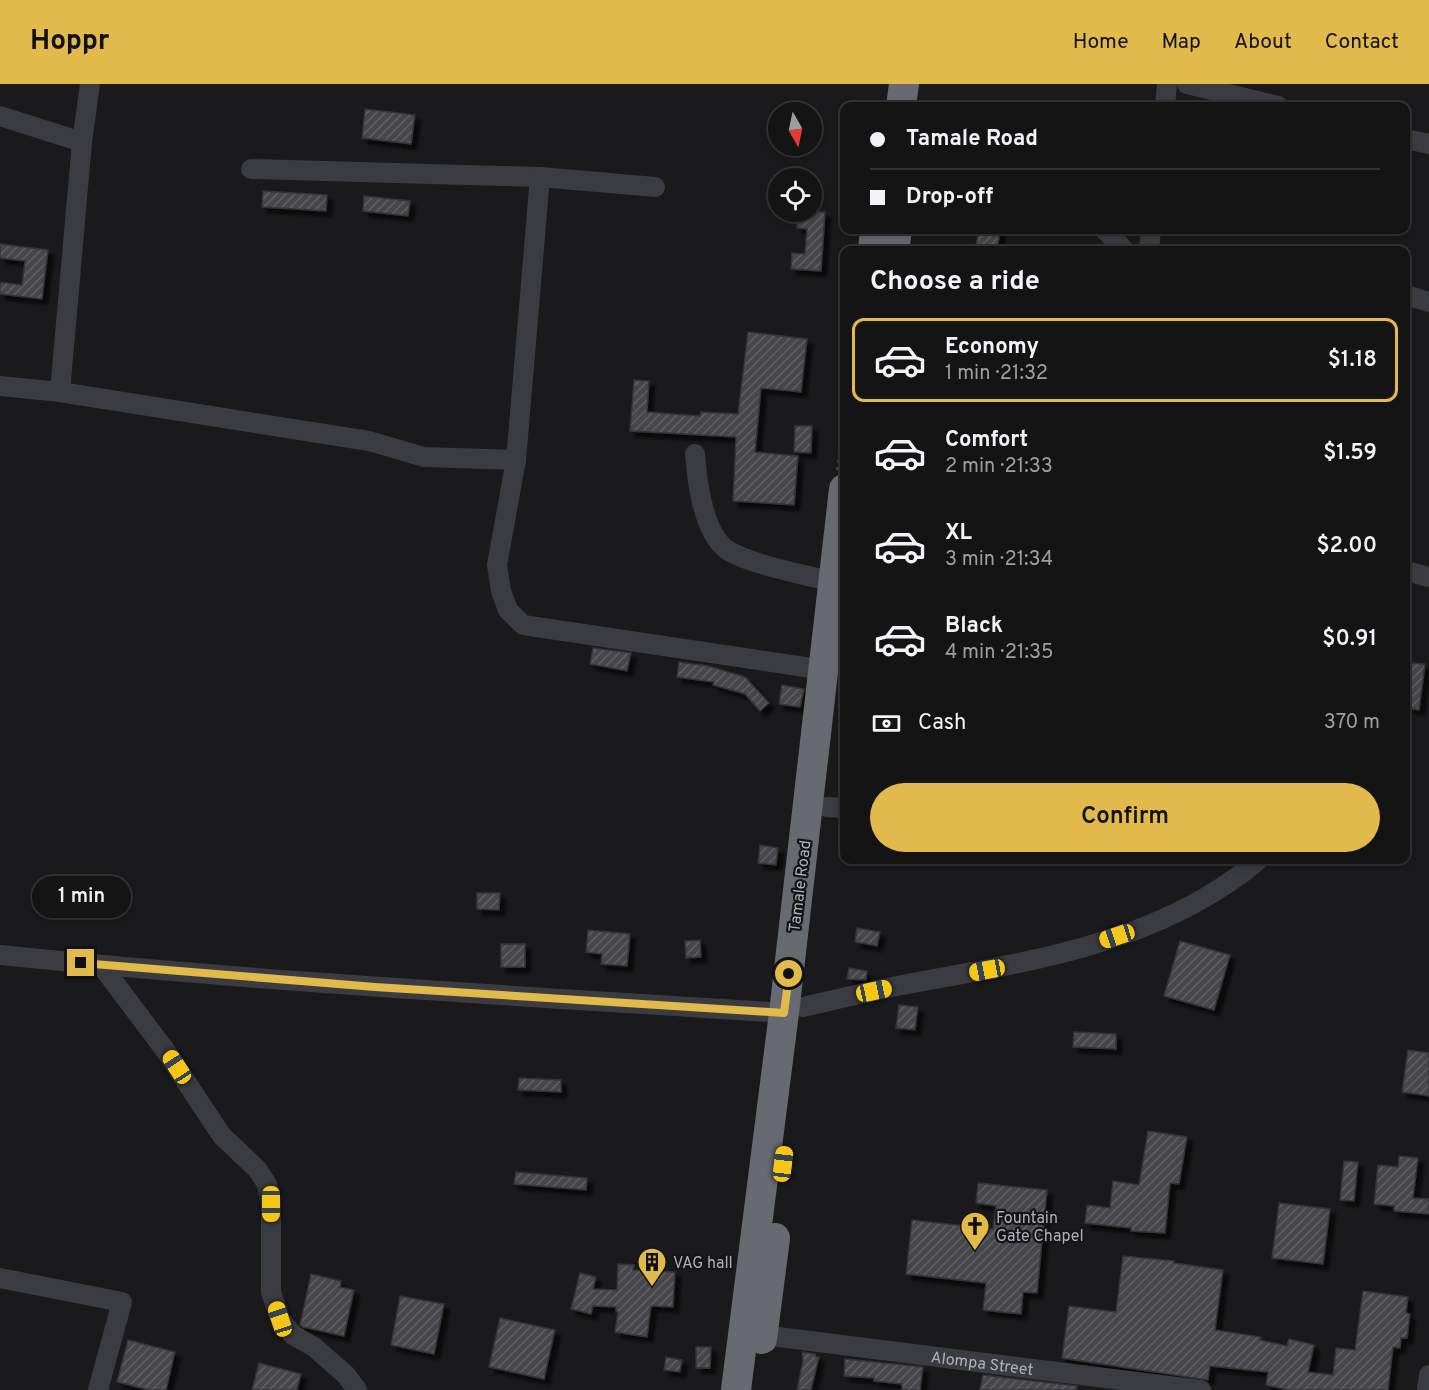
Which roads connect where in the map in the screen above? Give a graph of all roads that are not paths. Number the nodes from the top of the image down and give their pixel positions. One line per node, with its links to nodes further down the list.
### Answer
1 (90, 84): 11 (street)
2 (904, 84): 6 (highway)
3 (1167, 84): 7 (street)
4 (1187, 84): 5 (street)
5 (1238, 90): 8 (street)
6 (902, 102)
7 (1165, 102)
8 (1268, 102)
9 (0, 116): 11 (street)
10 (1410, 140): 12 (street)
11 (82, 142): 21 (street)
12 (1429, 144)
13 (252, 169): 14 (street)
14 (540, 177): 15 (street); 23 (street)
15 (655, 188)
16 (1109, 234): 17 (street)
17 (1120, 246)
18 (1410, 296): 19 (street)
19 (1429, 302)
20 (0, 386): 21 (street)
21 (60, 392): 23 (street)
22 (695, 453): 27 (street)
23 (516, 460): 28 (street)
24 (840, 523): 27 (highway, Tamale Road)
25 (1410, 572): 26 (street)
26 (1429, 577)
27 (833, 582): 28 (highway, Tamale Road)
28 (835, 660): 29 (highway, Tamale Road)
29 (828, 797): 33 (highway, Tamale Road)
30 (1254, 864): 33 (street)
31 (0, 955): 32 (street)
32 (101, 965): 33 (street); 39 (street)
33 (794, 1010): 34 (highway, Tamale Road)
34 (774, 1162): 36 (highway, Tamale Road); 40 (highway, Tamale Road)
35 (0, 1278): 38 (street)
36 (762, 1335): 41 (highway, Tamale Road); 42 (street, Alompa Street)
37 (1429, 1375): 43 (street)
38 (98, 1390)
39 (357, 1390)
40 (736, 1390)
41 (756, 1390)
42 (1201, 1390)
43 (1427, 1390)

